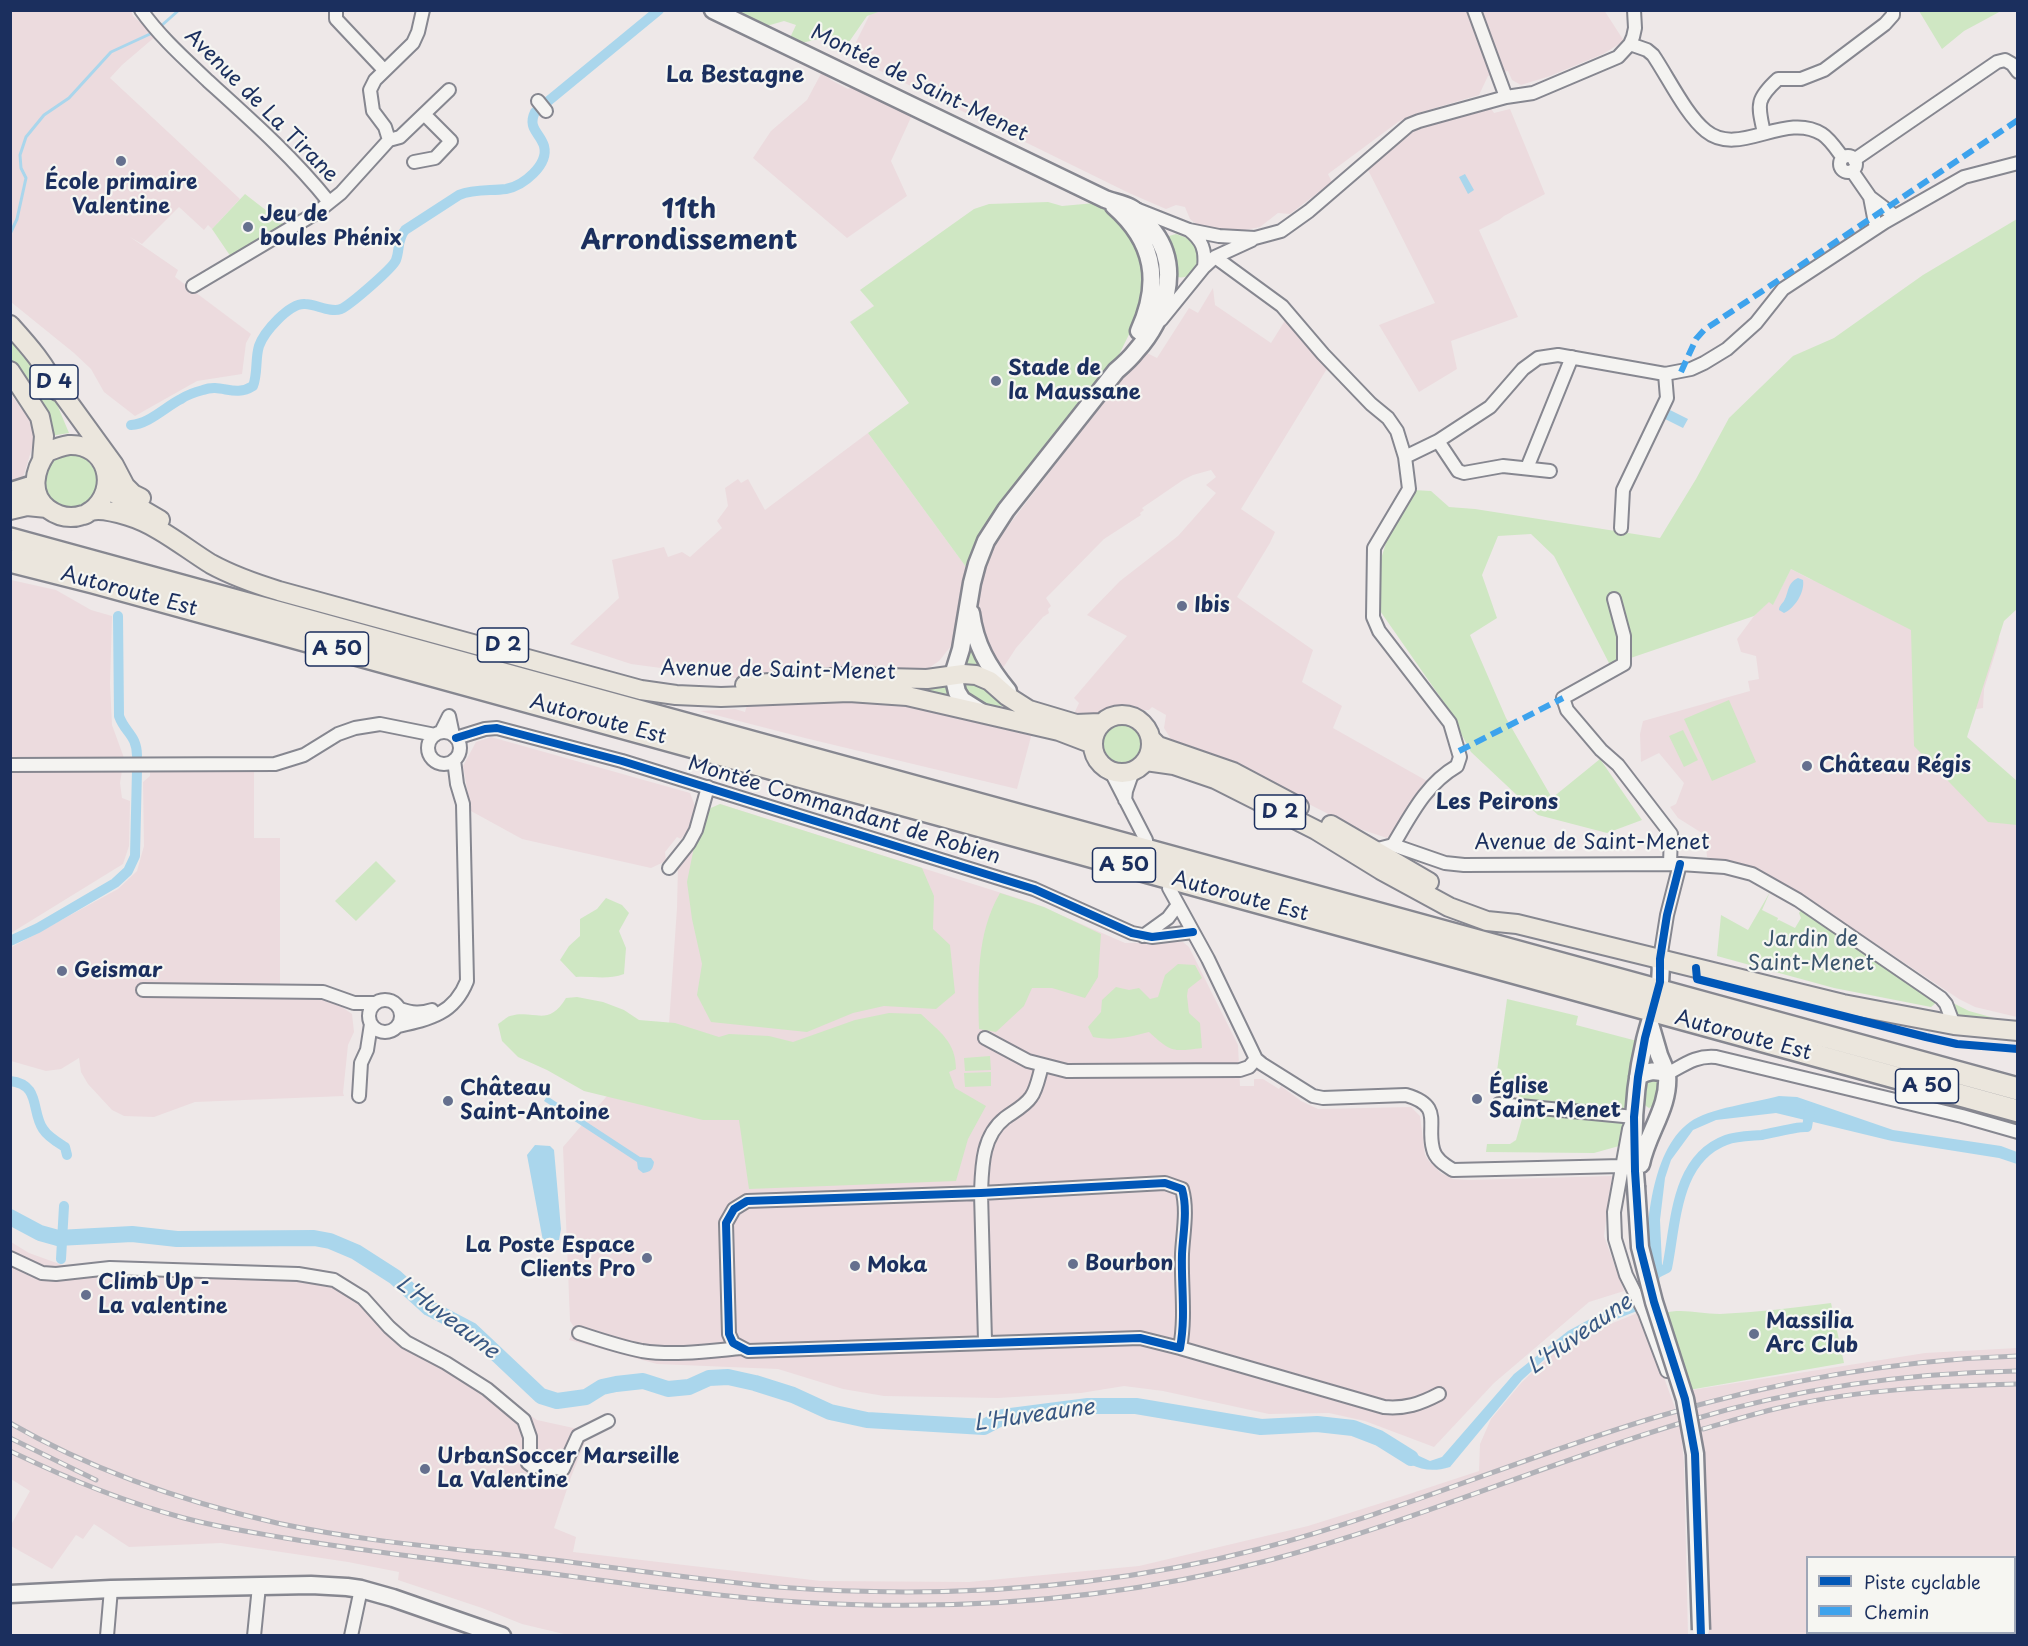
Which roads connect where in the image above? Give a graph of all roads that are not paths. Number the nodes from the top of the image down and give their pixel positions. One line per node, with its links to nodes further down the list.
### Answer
1 (141, 10): 21 (street, Avenue de La Tirane)
2 (336, 10): 9 (street)
3 (423, 10): 9 (street)
4 (713, 10): 20 (main road, Montée de Saint-Menet)
5 (1474, 10): 12 (street)
6 (1634, 10): 8 (street)
7 (1893, 10): 14 (street)
8 (1630, 44): 12 (street); 14 (street)
9 (384, 70): 15 (street)
10 (2018, 72): 17 (street)
11 (449, 90): 13 (street)
12 (1506, 97): 26 (street)
13 (424, 114): 15 (street); 16 (street)
14 (1764, 133): 17 (street)
15 (389, 140): 21 (street)
16 (414, 162)
17 (1850, 163): 19 (street)
18 (2018, 163): 23 (street)
19 (1870, 198): 23 (street); 23 (street)
20 (1105, 199): 22 (main road, Montée de Saint-Menet); 28 (main road, Montée de Saint-Menet)
21 (329, 202): 32 (street)
22 (1132, 209): 24 (street); 25 (main road, Montée de Saint-Menet)
23 (1886, 222): 38 (street)
24 (1187, 229): 25 (street); 26 (street); 29 (street)
25 (1159, 238): 28 (street, Montée de Saint-Menet); 31 (main road, Montée de Saint-Menet)
26 (1255, 238): 27 (street, Montée de Saint-Menet)
27 (1215, 257): 29 (street, Montée de Saint-Menet); 42 (street)
28 (1150, 262): 31 (street, Montée de Saint-Menet); 36 (main road, Montée de Saint-Menet)
29 (1204, 267): 30 (street, Montée de Saint-Menet)
30 (1191, 281): 31 (street); 34 (street, Montée de Saint-Menet)
31 (1168, 282): 34 (main road, Montée de Saint-Menet)
32 (193, 286)
33 (10, 325): 39 (main road, D 4)
34 (1152, 329): 36 (main road, Montée de Saint-Menet)
35 (1572, 357): 38 (street); 40 (street); 43 (street)
36 (1119, 369): 55 (main road, Montée de Saint-Menet)
37 (10, 372): 45 (main road, D 4)
38 (1665, 374): 51 (street)
39 (53, 381): 41 (main road, D 4); 53 (main road)
40 (1438, 441): 42 (street); 43 (street)
41 (83, 447): 45 (main road); 46 (main road)
42 (1405, 457): 74 (street)
43 (1527, 468): 44 (street)
44 (1550, 471)
45 (29, 479): 47 (main road); 48 (main road)
46 (107, 489): 50 (main road); 53 (main road, Avenue de Saint-Menet / D 2)
47 (10, 501)
48 (47, 508): 49 (main road); 50 (main road)
49 (10, 510)
50 (92, 511): 62 (main road, Avenue de Saint-Menet / D 2)
51 (1621, 528)
52 (10, 539): 89 (highway, Autoroute Est / A 50)
53 (190, 540): 59 (main road, Avenue de Saint-Menet / D 2)
54 (10, 561): 89 (highway, Autoroute Est / A 50)
55 (970, 598): 57 (main road, Montée de Saint-Menet); 60 (main road, Montée de Saint-Menet)
56 (1614, 598): 77 (street)
57 (961, 649): 58 (main road, Montée de Saint-Menet); 59 (main road, Montée de Saint-Menet)
58 (953, 675): 59 (main road, D 2); 60 (main road, D 2); 62 (main road)
59 (927, 679)
60 (1021, 705): 63 (main road, D 2)
61 (449, 712): 64 (street)
62 (991, 715): 66 (main road, Avenue de Saint-Menet / D 2)
63 (1100, 723): 65 (main road); 66 (main road)
64 (446, 738): 67 (street, Montée Commandant de Robien); 67 (street); 68 (street); 71 (street, Montée Commandant de Robien)
65 (1151, 739): 69 (main road); 75 (main road, D 2)
66 (1093, 744): 70 (main road)
67 (449, 762): 87 (street)
68 (10, 765)
69 (1139, 766): 70 (main road); 72 (street); 79 (main road, D 2)
70 (1110, 770): 72 (street)
71 (708, 788): 78 (street, Montée Commandant de Robien); 85 (street, Montée Commandant de Robien)
72 (1125, 801): 73 (street)
73 (1146, 840)
74 (1393, 845): 75 (street); 76 (street)
75 (1374, 850): 80 (main road, D 2)
76 (1445, 863): 77 (street, Avenue de Saint-Menet); 80 (street, Avenue de Saint-Menet)
77 (1675, 864): 86 (street); 90 (street, Avenue de Saint-Menet)
78 (669, 868)
79 (1406, 884): 80 (street); 83 (main road, D 2)
80 (1431, 884): 83 (main road, D 2)
81 (1169, 888): 82 (street)
82 (1178, 906): 84 (street); 85 (street)
83 (1517, 924): 86 (main road, D 2)
84 (1193, 932): 85 (street, Montée Commandant de Robien); 104 (street)
85 (1143, 936)
86 (1660, 959): 95 (main road); 98 (main road, D 2)
87 (467, 963): 93 (street); 97 (street)
88 (144, 990): 91 (street)
89 (1630, 994): 108 (highway, Autoroute Est / A 50); 111 (highway, Autoroute Est / A 50)
90 (1941, 998): 96 (street, Avenue de Saint-Menet); 98 (street)
91 (354, 1003): 92 (street); 94 (street)
92 (374, 1003): 93 (street); 94 (street)
93 (400, 1009): 97 (street)
94 (370, 1021): 100 (street); 103 (street)
95 (1650, 1022): 106 (main road); 107 (main road)
96 (1954, 1025): 98 (main road, D 2); 99 (main road, D 2)
97 (398, 1026): 100 (street)
98 (1934, 1027): 102 (main road, D 2)
99 (2018, 1031)
100 (386, 1032): 103 (street)
101 (985, 1038): 105 (street)
102 (2018, 1042)
103 (367, 1050): 109 (street)
104 (1257, 1059): 105 (street); 115 (street)
105 (1042, 1066): 117 (street)
106 (1667, 1074): 107 (main road); 112 (main road); 114 (street)
107 (1638, 1077): 113 (main road)
108 (2018, 1089)
109 (359, 1096)
110 (1499, 1104): 113 (street)
111 (2018, 1111)
112 (1661, 1112): 113 (main road); 116 (main road)
113 (1634, 1116): 115 (street); 116 (main road)
114 (2018, 1132)
115 (1622, 1166): 123 (street)
116 (1636, 1186): 131 (main road, bridge)
117 (981, 1193): 120 (street); 121 (street); 122 (street)
118 (10, 1258): 125 (street)
119 (579, 1333): 122 (street)
120 (990, 1341): 121 (street); 122 (street)
121 (1180, 1347): 124 (street)
122 (741, 1348)
123 (1667, 1371)
124 (1439, 1394)
125 (608, 1421)
126 (10, 1586): 128 (main road)
127 (259, 1586): 128 (main road); 129 (main road); 133 (street)
128 (111, 1589): 130 (main road); 132 (street)
129 (361, 1589): 134 (street); 135 (main road)
130 (10, 1594)
131 (1701, 1633)
132 (107, 1635)
133 (254, 1635)
134 (351, 1635)
135 (502, 1635)

